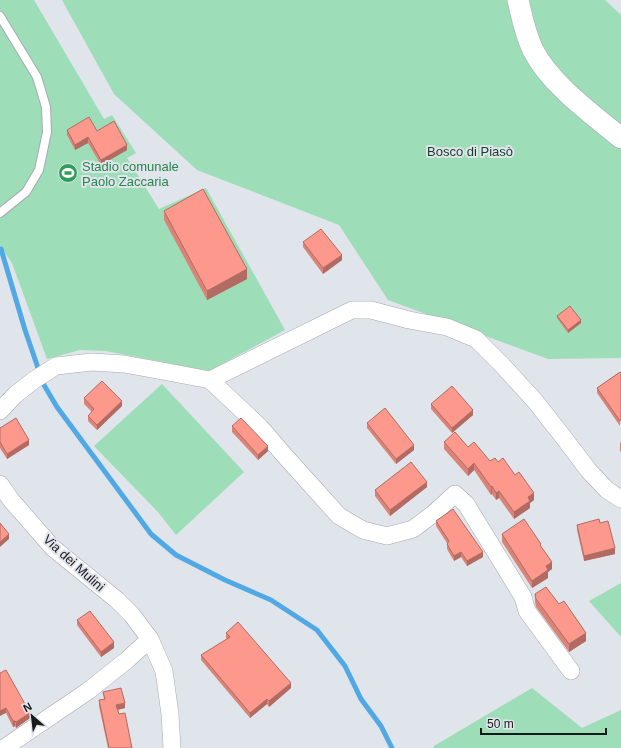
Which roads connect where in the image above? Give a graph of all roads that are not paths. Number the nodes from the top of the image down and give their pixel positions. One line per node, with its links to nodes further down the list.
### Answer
1 (518, 0): 3 (street)
2 (0, 16): 4 (lane)
3 (621, 138)
4 (0, 213)
5 (210, 380): 6 (street); 8 (street); 10 (street)
6 (0, 411)
7 (0, 484): 9 (street, Via dei Mulini)
8 (621, 499)
9 (150, 638): 11 (street); 12 (street, Via dei Mulini)
10 (571, 671)
11 (4, 748)
12 (172, 748)

